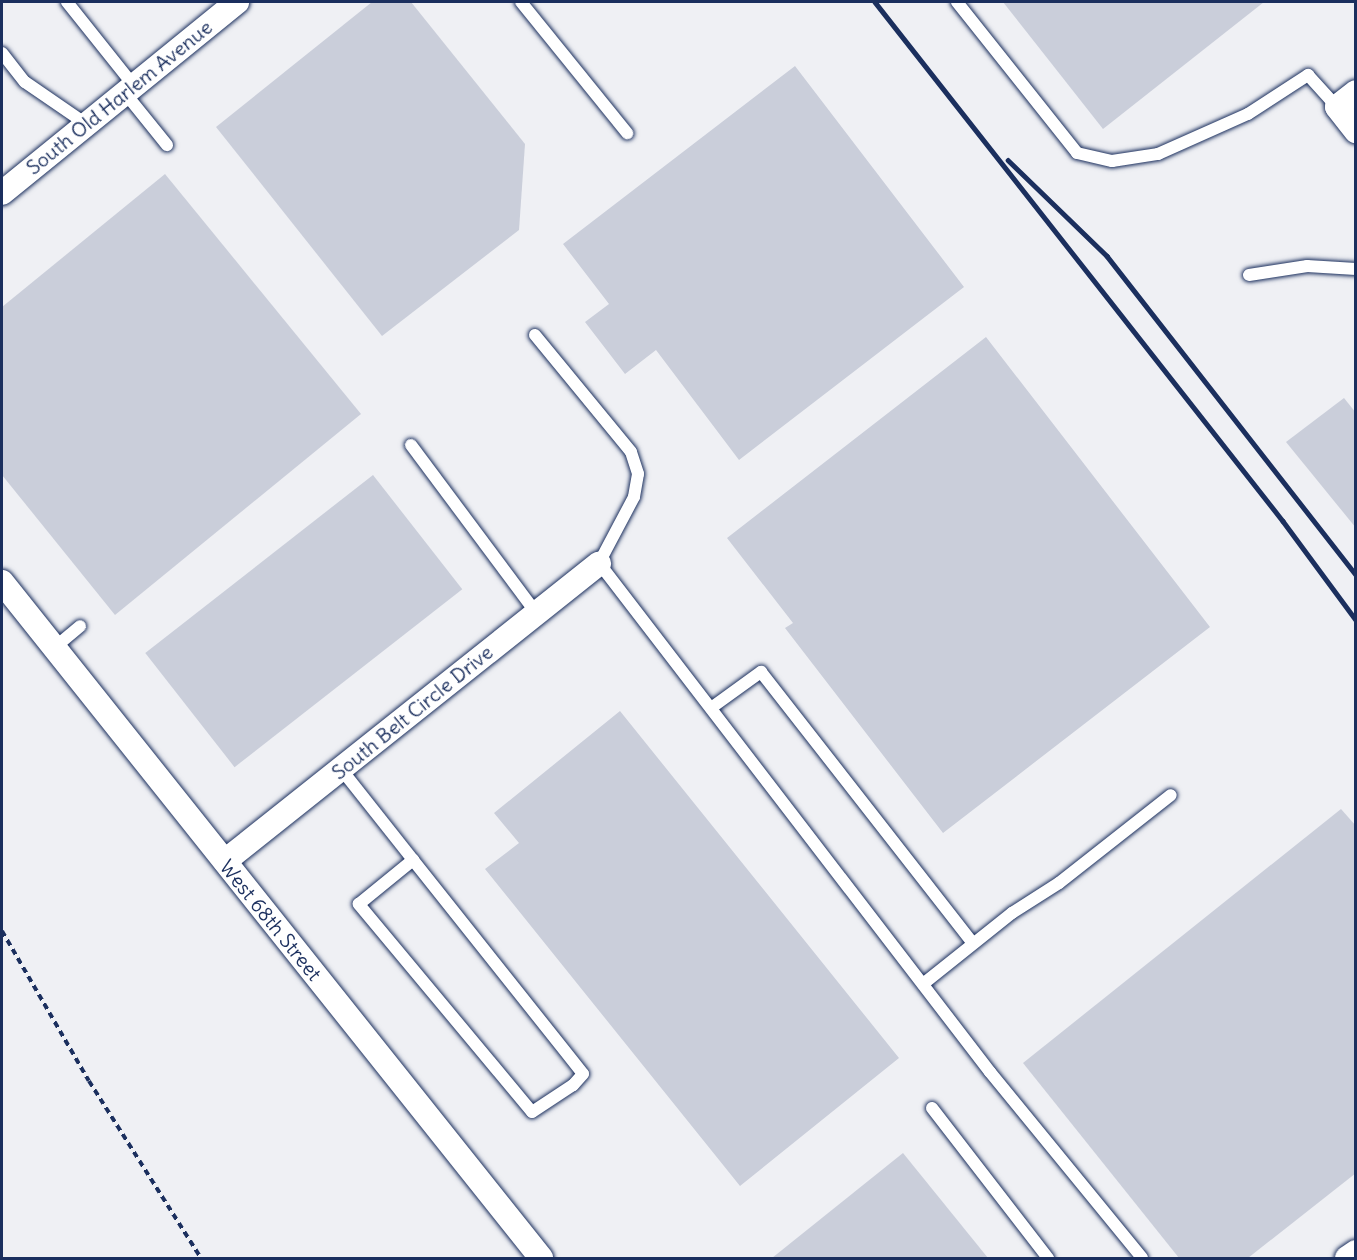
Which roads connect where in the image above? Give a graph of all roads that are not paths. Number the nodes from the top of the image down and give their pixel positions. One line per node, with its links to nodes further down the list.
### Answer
1 (67, 2): 6 (lane)
2 (237, 2): 6 (street, South Old Harlem Avenue)
3 (521, 2): 11 (lane)
4 (957, 2): 8 (lane)
5 (2, 53): 9 (lane)
6 (129, 89): 9 (street, South Old Harlem Avenue); 12 (lane)
7 (1356, 92): 8 (street)
8 (1337, 107): 10 (street)
9 (86, 124): 13 (street, South Old Harlem Avenue)
10 (1356, 131)
11 (627, 133)
12 (167, 145)
13 (2, 193)
14 (1356, 269): 15 (lane)
15 (1249, 275)
16 (535, 335): 18 (lane)
17 (411, 445): 20 (lane)
18 (599, 563): 20 (street, South Belt Circle Drive); 23 (lane)
19 (2, 582): 22 (street, West 68th Street)
20 (536, 613): 24 (street, South Belt Circle Drive)
21 (80, 626): 22 (lane)
22 (54, 648): 27 (street, West 68th Street)
23 (711, 708): 28 (lane); 29 (lane)
24 (341, 769): 26 (lane); 27 (street, South Belt Circle Drive)
25 (1171, 795): 28 (lane)
26 (413, 860): 26 (lane)
27 (225, 861): 32 (street, West 68th Street)
28 (973, 943): 29 (lane)
29 (923, 984): 34 (lane)
30 (932, 1108): 33 (lane)
31 (1356, 1252): 35 (street)
32 (541, 1258)
33 (1048, 1258)
34 (1142, 1258)
35 (1347, 1258)

